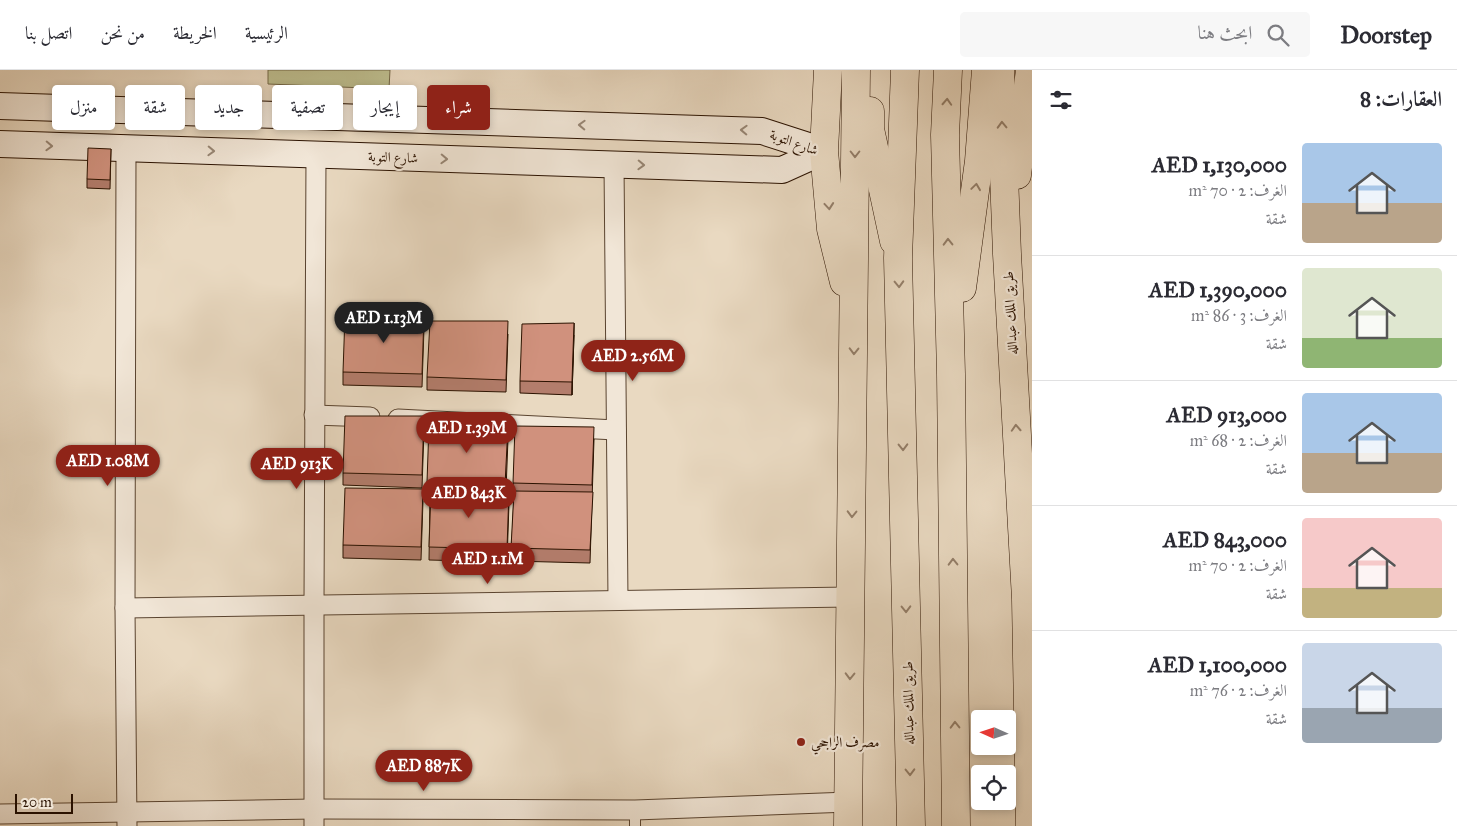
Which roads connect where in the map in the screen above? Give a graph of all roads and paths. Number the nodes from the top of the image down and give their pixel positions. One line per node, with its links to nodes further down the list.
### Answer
1 (828, 70): 12 (main road)
2 (856, 70): 17 (main road, one-way to 17)
3 (869, 70): 16 (main road)
4 (904, 70): 16 (main road, طريق الملك عبدالله)
5 (948, 70): 18 (main road, one-way to 5)
6 (986, 70): 18 (main road, one-way to 6)
7 (1000, 70): 15 (main road, طريق الملك عبدالله, one-way to 7)
8 (1030, 70): 15 (main road)
9 (0, 106): 12 (main road, شارع التوبة, one-way to 9)
10 (0, 144): 11 (main road, شارع التوبة, one-way to 11)
11 (126, 148): 13 (main road, شارع التوبة, one-way to 13); 24 (street)
12 (824, 151): 14 (main road, شارع التوبة, one-way to 12); 17 (main road, one-way to 17)
13 (316, 154): 14 (main road, شارع التوبة, one-way to 14); 19 (street)
14 (614, 164): 20 (street)
15 (1007, 254): 25 (main road, طريق الملك عبدالله, one-way to 15)
16 (898, 258): 32 (main road, طريق الملك عبدالله, one-way to 32)
17 (854, 320): 21 (main road, one-way to 21)
18 (951, 374): 30 (main road, one-way to 18)
19 (314, 415): 20 (street); 23 (street)
20 (616, 430): 22 (street)
21 (851, 597): 22 (street); 27 (main road, one-way to 27)
22 (618, 600): 23 (street)
23 (314, 604): 24 (street); 28 (street)
24 (125, 608): 31 (street)
25 (1031, 795): 33 (main road, طريق الملك عبدالله)
26 (0, 814): 31 (street)
27 (848, 814): 29 (street)
28 (314, 817): 29 (street); 31 (street)
29 (635, 818)
30 (958, 818)
31 (127, 819)
32 (911, 826)
33 (1030, 826)

